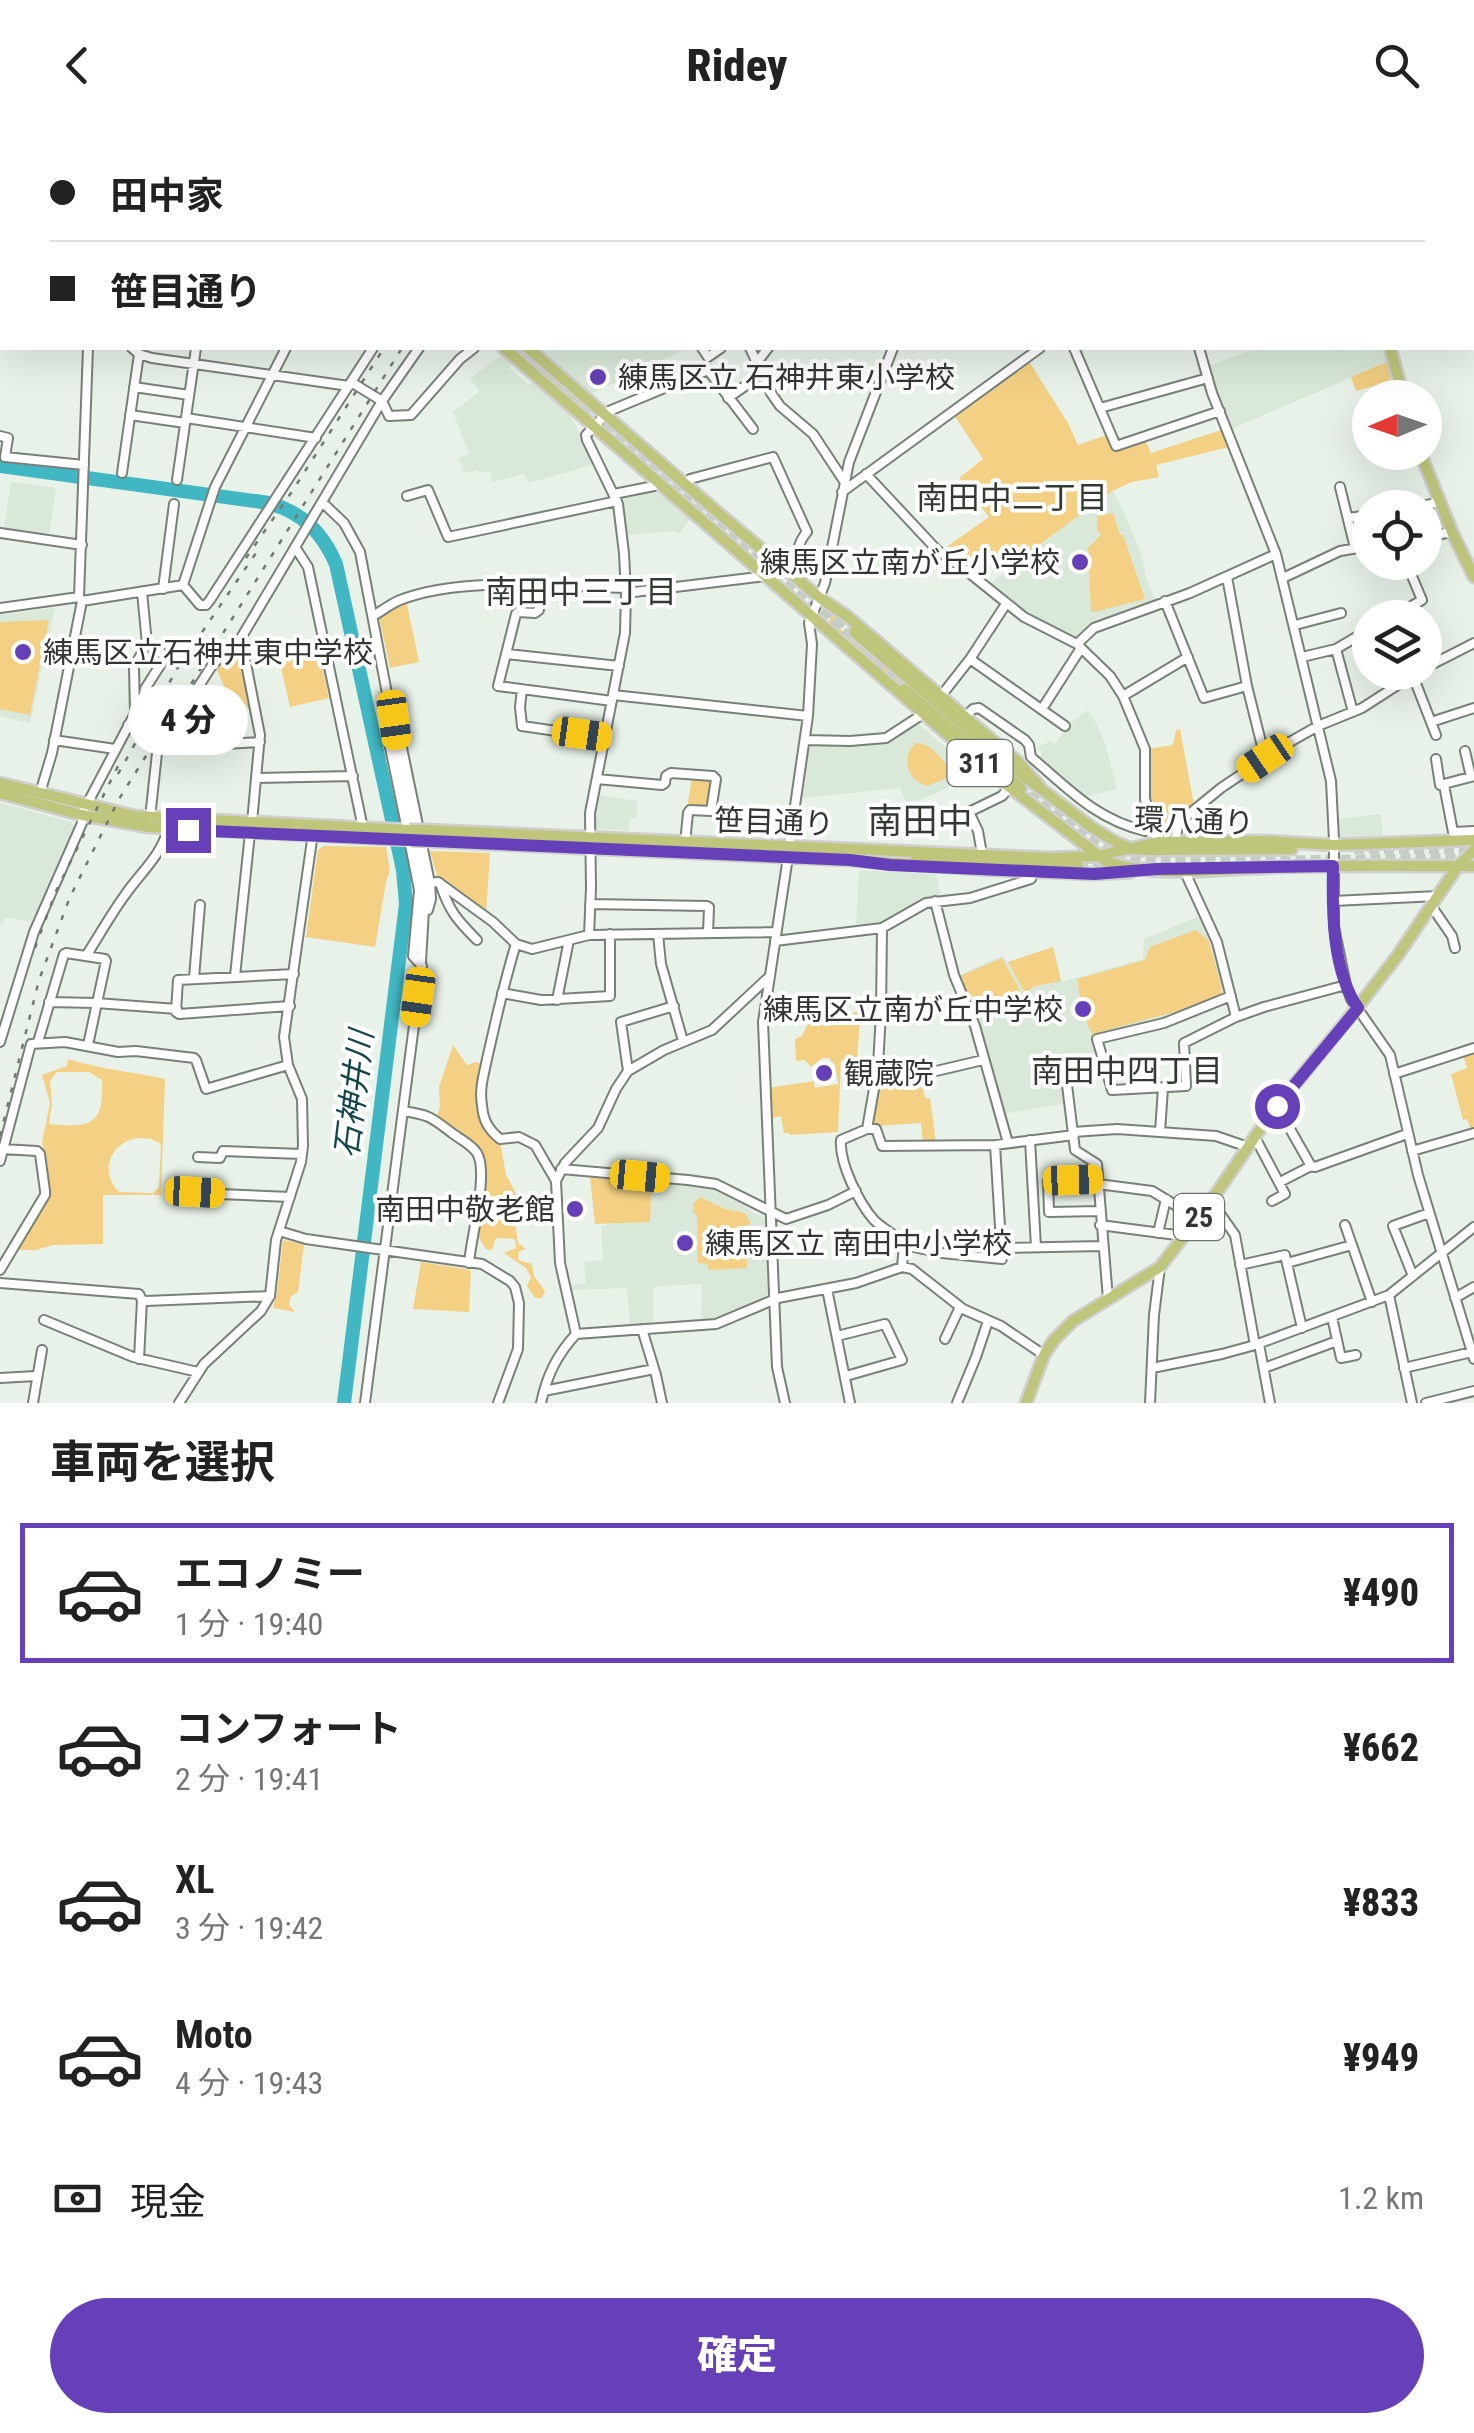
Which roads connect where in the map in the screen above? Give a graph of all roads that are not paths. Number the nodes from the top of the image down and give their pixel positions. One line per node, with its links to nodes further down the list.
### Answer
1 (88, 350): 38 (street)
2 (196, 350): 18 (street)
3 (285, 350): 20 (street)
4 (372, 350): 23 (street)
5 (418, 350): 27 (street)
6 (471, 350): 27 (street)
7 (506, 350): 33 (main road, 311)
8 (530, 350): 30 (main road)
9 (751, 350): 17 (street)
10 (766, 350): 17 (street)
11 (892, 350): 42 (street)
12 (1037, 350): 40 (street)
13 (1075, 350): 28 (street)
14 (1200, 350): 21 (street)
15 (1391, 350): 22 (main road)
16 (135, 351): 18 (street); 24 (street)
17 (758, 361): 19 (street)
18 (194, 364): 20 (street); 25 (street)
19 (762, 374): 26 (street); 42 (street)
20 (272, 376): 23 (street); 34 (street)
21 (1208, 378): 28 (street); 29 (street)
22 (1399, 380)
23 (350, 384): 27 (street); 37 (street)
24 (134, 386): 25 (street); 31 (street)
25 (189, 395): 32 (street)
26 (728, 398): 30 (street); 35 (street)
27 (382, 402): 49 (street)
28 (1100, 408): 29 (street)
29 (1220, 411): 61 (street)
30 (604, 414): 33 (street); 44 (main road)
31 (130, 415): 32 (street); 39 (street)
32 (186, 421): 34 (street); 41 (street)
33 (594, 426): 43 (main road, 311); 48 (street)
34 (245, 427): 37 (street); 67 (street)
35 (753, 429)
36 (0, 436): 38 (street)
37 (316, 438): 67 (street)
38 (84, 466): 58 (street)
39 (122, 473)
40 (866, 474): 46 (street); 75 (street)
41 (177, 480)
42 (844, 481): 46 (street)
43 (658, 482): 48 (street); 62 (main road, 311)
44 (685, 484): 65 (main road); 65 (street)
45 (1340, 487): 53 (street)
46 (842, 492): 72 (street)
47 (407, 496): 48 (street)
48 (615, 497): 70 (street)
49 (322, 502): 59 (street); 78 (street)
50 (174, 504): 69 (street)
51 (1442, 509): 54 (main road)
52 (1352, 517): 53 (street)
53 (1348, 518): 57 (street)
54 (1452, 532): 56 (street); 63 (main road)
55 (0, 533): 58 (street)
56 (1442, 534)
57 (1352, 535)
58 (82, 545): 73 (street)
59 (295, 547): 82 (street); 128 (street)
60 (1352, 549): 66 (street)
61 (1276, 554): 64 (street); 66 (street)
62 (766, 576): 70 (street); 79 (main road, 311)
63 (1474, 576)
64 (1226, 577): 74 (street); 97 (street)
65 (796, 578): 72 (main road)
66 (1283, 578): 80 (street)
67 (183, 585): 69 (street)
68 (540, 585): 70 (street); 78 (street); 88 (street)
69 (163, 589): 71 (street)
70 (625, 590): 94 (street)
71 (142, 592): 73 (street); 84 (street)
72 (820, 598): 79 (street); 101 (main road)
73 (80, 599): 76 (street); 118 (street)
74 (1165, 601): 86 (street); 90 (street)
75 (1006, 604): 86 (street); 91 (street)
76 (0, 608)
77 (1341, 613): 80 (street)
78 (373, 616): 111 (street)
79 (812, 616): 93 (main road, 311); 109 (street)
80 (1296, 625): 89 (street)
81 (854, 632): 134 (main road, 環八通り / 311)
82 (241, 638): 121 (street); 122 (street)
83 (1352, 640): 87 (street)
84 (146, 644): 95 (street); 96 (street)
85 (1474, 644): 92 (street)
86 (1078, 646): 102 (street); 105 (street)
87 (1336, 649): 89 (street); 107 (street)
88 (506, 654): 94 (street); 98 (street)
89 (1302, 656): 115 (street)
90 (1188, 658): 97 (street); 102 (street)
91 (970, 660): 101 (street); 105 (street)
92 (1442, 660)
93 (866, 664): 108 (main road, 311); 135 (main road, 311)
94 (619, 666): 103 (street)
95 (154, 674): 96 (street); 106 (street)
96 (134, 676): 106 (street)
97 (1247, 686): 126 (street)
98 (522, 689): 103 (street); 117 (street)
99 (1389, 690): 107 (street)
100 (1421, 690): 112 (street)
101 (941, 696): 110 (main road)
102 (1124, 696): 152 (street)
103 (613, 698): 109 (street); 117 (street)
104 (1474, 708): 112 (street)
105 (1042, 709): 114 (street)
106 (135, 712): 113 (street)
107 (1353, 712): 115 (street)
108 (923, 714): 119 (street); 135 (main road, 311)
109 (808, 716): 119 (street)
110 (965, 716): 120 (street); 125 (main road)
111 (394, 720): 150 (street); 176 (street); 176 (street)
112 (1430, 722): 116 (street)
113 (128, 725): 122 (street); 123 (street)
114 (1066, 726)
115 (1318, 726): 126 (street); 158 (street)
116 (1436, 735)
117 (605, 738): 131 (street)
118 (54, 740): 123 (street); 137 (street)
119 (805, 740): 140 (street)
120 (1025, 740): 125 (street); 147 (street)
121 (260, 742): 122 (street); 130 (street)
122 (161, 745): 141 (street)
123 (115, 749): 138 (street)
124 (1465, 751): 129 (street)
125 (1012, 756): 134 (main road)
126 (1265, 758): 153 (street)
127 (1436, 758): 133 (street)
128 (352, 776): 130 (street); 143 (street)
129 (1472, 776): 133 (street)
130 (256, 778): 142 (street)
131 (597, 779): 139 (street); 154 (street)
132 (0, 782): 137 (main road, 笹目通り)
133 (1444, 784): 148 (street)
134 (1040, 787): 160 (main road, 環八通り / 311)
135 (1015, 788): 146 (main road, 311); 163 (street)
136 (0, 793): 138 (main road, 笹目通り)
137 (40, 793): 138 (main road, 笹目通り)
138 (84, 810): 141 (main road, 笹目通り); 144 (main road, 笹目通り); 210 (street)
139 (711, 811): 140 (street); 155 (street)
140 (794, 816): 162 (street)
141 (150, 818): 142 (main road, 笹目通り)
142 (251, 827): 144 (main road, 笹目通り); 145 (main road, 笹目通り); 195 (street)
143 (363, 828): 145 (main road, 笹目通り); 149 (main road, 笹目通り)
144 (168, 829): 192 (street)
145 (314, 830): 149 (main road, 笹目通り); 194 (street)
146 (1065, 830): 164 (main road, 311); 165 (main road)
147 (1145, 830)
148 (1474, 831)
149 (382, 834): 150 (main road, 笹目通り)
150 (408, 835): 154 (main road, 笹目通り, bridge); 193 (street)
151 (1474, 840): 156 (main road)
152 (1158, 842): 153 (main road); 160 (main road)
153 (1176, 842): 158 (main road)
154 (590, 843): 155 (main road, 笹目通り); 162 (main road, 笹目通り); 180 (street)
155 (685, 843): 162 (main road, 笹目通り)
156 (1418, 843): 157 (main road); 170 (main road)
157 (1393, 844): 158 (main road); 169 (main road)
158 (1334, 845): 168 (street)
159 (1308, 848): 160 (main road, 環八通り / 311)
160 (1132, 849): 164 (main road, 笹目通り)
161 (1474, 850): 171 (main road, 25)
162 (789, 853): 163 (main road, 笹目通り); 166 (main road, 笹目通り); 187 (street)
163 (982, 854): 165 (main road, 笹目通り)
164 (1098, 856): 165 (main road, 笹目通り); 173 (main road, 311)
165 (1051, 858)
166 (850, 860): 167 (main road, 笹目通り); 175 (main road, 笹目通り)
167 (1078, 866)
168 (1333, 866): 169 (main road, 311); 174 (main road, 311); 178 (street)
169 (1394, 866): 170 (main road, 311)
170 (1419, 866): 171 (main road, 311)
171 (1458, 866): 172 (main road, 311); 179 (main road, 25)
172 (1474, 866)
173 (1157, 869): 174 (main road, 311); 175 (main road, 笹目通り)
174 (1184, 870): 200 (street)
175 (1034, 872): 177 (street)
176 (431, 881): 188 (street); 190 (street); 193 (street)
177 (935, 901): 182 (street); 214 (street)
178 (1333, 901): 179 (street); 198 (street)
179 (1436, 902): 191 (street); 206 (main road, 25)
180 (590, 904): 183 (street); 186 (street)
181 (200, 905): 197 (street)
182 (882, 928): 187 (street); 216 (street)
183 (708, 933): 185 (street); 187 (street)
184 (610, 934): 185 (street); 186 (street); 201 (street)
185 (658, 934): 205 (street)
186 (589, 935): 189 (street)
187 (776, 937): 196 (street)
188 (477, 940)
189 (569, 940): 190 (street); 201 (street)
190 (516, 944): 199 (street)
191 (1456, 948)
192 (86, 956): 202 (street); 203 (street)
193 (422, 966): 222 (street)
194 (294, 974): 195 (street); 204 (street)
195 (235, 976): 197 (street)
196 (770, 976): 209 (street); 249 (street)
197 (194, 978): 207 (street)
198 (1346, 984): 206 (street); 208 (street)
199 (502, 993): 201 (street); 239 (street)
200 (1231, 996): 208 (street); 217 (street)
201 (557, 1000)
202 (49, 1002): 203 (street); 211 (street)
203 (96, 1002): 207 (street); 212 (street)
204 (290, 1006): 207 (street); 215 (street)
205 (674, 1006): 209 (street); 218 (street)
206 (1358, 1008): 219 (street); 221 (main road, 25)
207 (176, 1009)
208 (1236, 1018): 220 (street)
209 (684, 1041): 218 (street)
210 (0, 1042)
211 (38, 1042): 212 (street); 232 (street)
212 (88, 1045): 215 (street)
213 (1474, 1048): 219 (street)
214 (983, 1060): 216 (street); 230 (street)
215 (288, 1066): 234 (street)
216 (878, 1066): 223 (street)
217 (1107, 1069): 220 (street); 226 (street)
218 (628, 1072): 238 (street)
219 (1394, 1074): 227 (street)
220 (1163, 1088): 224 (street)
221 (1277, 1106): 229 (main road, 25); 237 (street)
222 (403, 1112): 263 (street); 265 (street)
223 (866, 1129): 231 (street); 242 (street)
224 (1160, 1132): 226 (street); 229 (street)
225 (1474, 1133): 233 (street)
226 (1074, 1134): 228 (street); 240 (street)
227 (1407, 1134): 233 (street); 237 (street)
228 (1030, 1140): 230 (street); 261 (street)
229 (1250, 1142): 241 (street); 247 (main road, 25)
230 (1008, 1143): 231 (street)
231 (995, 1145): 262 (street)
232 (3, 1149): 236 (street); 270 (street)
233 (1412, 1151): 250 (street)
234 (302, 1154): 235 (street); 244 (street)
235 (198, 1157)
236 (0, 1161)
237 (1311, 1166): 241 (street)
238 (561, 1170): 239 (street); 249 (street)
239 (556, 1181): 290 (street)
240 (1098, 1181): 245 (street); 248 (street); 248 (street)
241 (1280, 1182): 246 (street)
242 (856, 1191): 249 (street); 259 (street)
243 (195, 1192): 244 (street)
244 (290, 1197): 255 (street)
245 (1166, 1199): 251 (street); 256 (street)
246 (1272, 1200)
247 (1211, 1201): 251 (main road, 25); 267 (street)
248 (1100, 1211): 252 (street)
249 (770, 1212): 280 (street)
250 (1429, 1213): 264 (street); 271 (street)
251 (1198, 1219): 257 (main road, 25)
252 (1100, 1225): 256 (street); 260 (street)
253 (1345, 1225): 258 (street)
254 (1474, 1227): 264 (street)
255 (279, 1232): 263 (street); 276 (street)
256 (1158, 1232): 257 (street)
257 (1184, 1236): 269 (main road, 25)
258 (1352, 1244): 266 (street); 281 (street)
259 (904, 1245): 262 (street); 268 (street)
260 (1102, 1246): 261 (street); 278 (street)
261 (1036, 1247): 262 (street)
262 (1002, 1248)
263 (385, 1251): 265 (street); 312 (street)
264 (1440, 1252): 271 (street); 277 (street)
265 (469, 1263): 313 (street)
266 (1287, 1263): 267 (street); 288 (street)
267 (1240, 1265): 294 (street)
268 (902, 1267): 274 (street); 282 (street)
269 (1160, 1267): 278 (main road, 25); 300 (street)
270 (0, 1270)
271 (1413, 1276): 275 (street)
272 (0, 1282): 279 (street)
273 (1474, 1286): 277 (street)
274 (826, 1290): 280 (street); 291 (street)
275 (1388, 1295): 281 (street); 302 (street)
276 (270, 1296): 279 (street); 304 (street)
277 (1455, 1298): 287 (street)
278 (1108, 1299): 296 (main road, 25)
279 (142, 1300): 299 (street)
280 (774, 1300): 289 (street); 316 (street)
281 (1372, 1302): 283 (street)
282 (960, 1306): 285 (street); 292 (street)
283 (1332, 1317): 288 (street); 293 (street)
284 (44, 1320): 299 (street)
285 (988, 1320): 296 (street); 318 (street)
286 (1474, 1320): 287 (street)
287 (1463, 1324): 298 (street)
288 (1302, 1328): 294 (street)
289 (642, 1330): 290 (street); 303 (street)
290 (576, 1334): 308 (street)
291 (837, 1336): 306 (street); 306 (street)
292 (944, 1339)
293 (1337, 1341): 297 (street); 301 (street)
294 (1257, 1344): 300 (street); 301 (street)
295 (42, 1350): 305 (street)
296 (1044, 1354): 319 (main road, 25)
297 (1356, 1355)
298 (1473, 1356): 302 (street)
299 (139, 1359): 304 (street)
300 (1152, 1368): 320 (street)
301 (1264, 1368): 321 (street)
302 (1404, 1368): 322 (street)
303 (654, 1369): 308 (street); 315 (street)
304 (198, 1372): 311 (street)
305 (36, 1376): 307 (street); 310 (street)
306 (846, 1376): 317 (street)
307 (0, 1378)
308 (544, 1391): 314 (street)
309 (1470, 1392): 323 (street); 324 (street)
310 (33, 1403)
311 (179, 1403)
312 (366, 1403)
313 (498, 1403)
314 (541, 1403)
315 (662, 1403)
316 (784, 1403)
317 (850, 1403)
318 (957, 1403)
319 (1026, 1403)
320 (1150, 1403)
321 (1270, 1403)
322 (1412, 1403)
323 (1426, 1403)
324 (1469, 1403)

